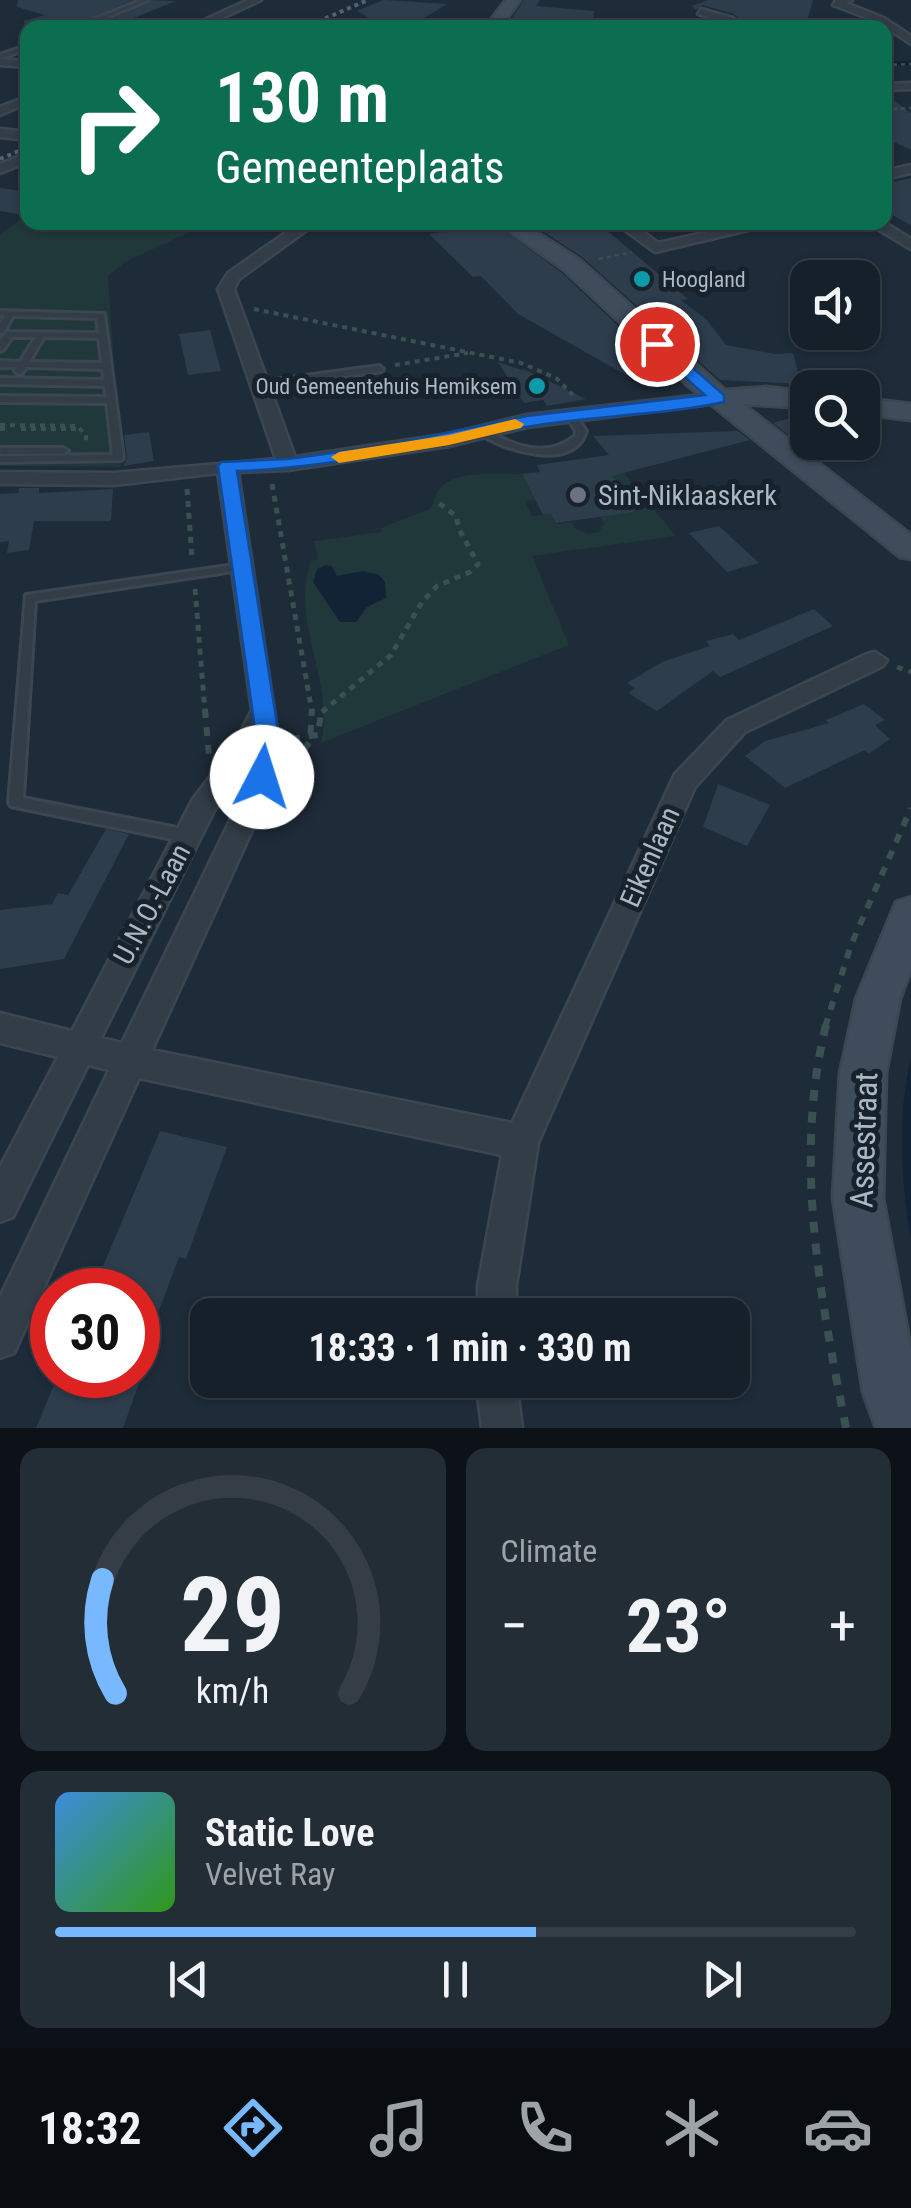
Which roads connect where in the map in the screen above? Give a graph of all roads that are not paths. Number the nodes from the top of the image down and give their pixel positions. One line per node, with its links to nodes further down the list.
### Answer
1 (146, 0): 5 (lane)
2 (256, 0): 6 (street)
3 (847, 0): 8 (street)
4 (701, 12): 7 (street)
5 (96, 20)
6 (210, 20)
7 (730, 20)
8 (881, 20)
9 (892, 89): 10 (street)
10 (911, 106)
11 (300, 230): 29 (street)
12 (519, 230): 31 (street)
13 (738, 230): 15 (street)
14 (886, 230): 16 (street)
15 (633, 232)
16 (911, 245)
17 (6, 313): 18 (lane); 20 (lane)
18 (0, 330)
19 (41, 335): 20 (lane); 21 (lane); 23 (lane)
20 (103, 336): 24 (lane)
21 (0, 348)
22 (0, 364): 23 (lane)
23 (23, 364): 24 (lane); 27 (lane)
24 (107, 366): 28 (lane)
25 (379, 369): 29 (lane)
26 (0, 381): 27 (lane)
27 (12, 381): 28 (lane)
28 (109, 383): 33 (lane)
29 (261, 385): 40 (street)
30 (0, 398): 33 (lane)
31 (718, 398): 32 (street); 36 (street); 43 (street)
32 (790, 398)
33 (109, 400): 38 (lane)
34 (880, 408): 35 (street)
35 (911, 412)
36 (579, 416): 37 (street); 37 (lane)
37 (482, 432): 40 (street)
38 (2, 450): 39 (lane)
39 (63, 451)
40 (279, 464): 41 (street)
41 (227, 466): 42 (street); 44 (street, U.N.O.-Laan)
42 (0, 478)
43 (911, 550)
44 (242, 568): 46 (street, U.N.O.-Laan); 47 (lane)
45 (875, 660): 52 (street, Eikenlaan)
46 (266, 728): 47 (street, U.N.O.-Laan); 51 (street, U.N.O.-Laan)
47 (187, 836): 50 (street, U.N.O.-Laan)
48 (911, 914): 58 (street, Assestraat)
49 (0, 1028): 50 (street)
50 (76, 1048): 51 (street); 53 (street, U.N.O.-Laan)
51 (128, 1060): 52 (street); 55 (street, U.N.O.-Laan)
52 (521, 1142): 54 (street, Eikenlaan)
53 (0, 1204)
54 (497, 1298)
55 (0, 1339)
56 (498, 1398): 57 (street)
57 (502, 1428)
58 (904, 1428)

